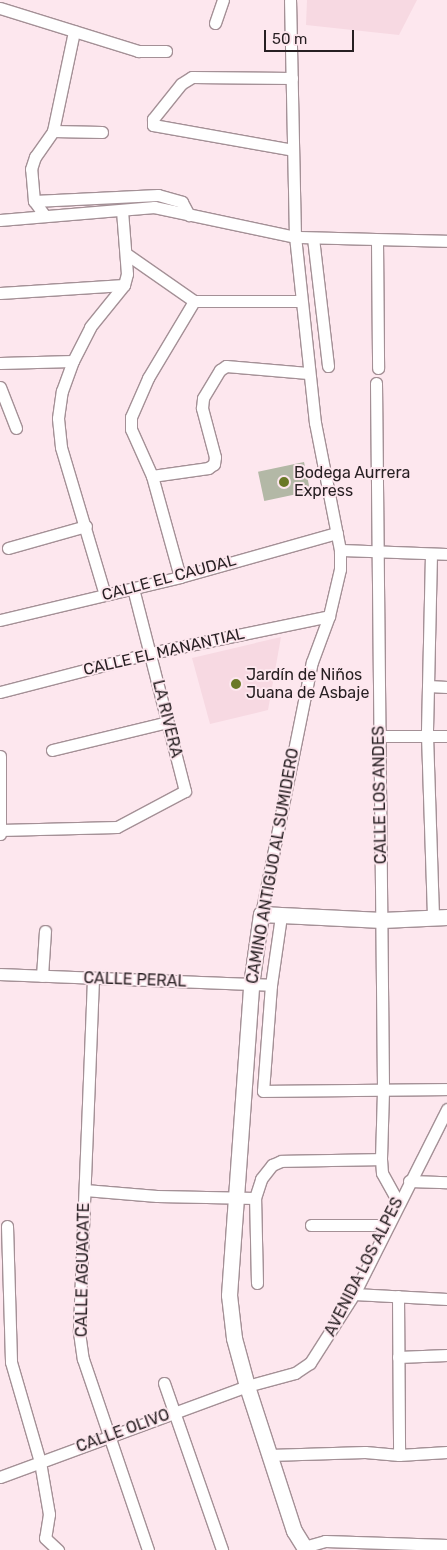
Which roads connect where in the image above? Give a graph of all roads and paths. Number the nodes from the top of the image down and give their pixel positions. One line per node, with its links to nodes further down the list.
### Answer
1 (222, 0): 4 (street)
2 (290, 0): 7 (street, CAMINO ANTIGUO AL SUMIDERO)
3 (1, 11): 5 (street)
4 (215, 23)
5 (74, 32): 6 (street); 8 (street)
6 (166, 51)
7 (292, 78): 10 (street, CAMINO ANTIGUO AL SUMIDERO); 10 (street)
8 (53, 131): 9 (street); 11 (street)
9 (102, 132)
10 (293, 150): 16 (street, CAMINO ANTIGUO AL SUMIDERO)
11 (34, 201): 13 (street); 14 (street)
12 (122, 210): 13 (street); 14 (street); 20 (street)
13 (189, 215): 16 (street)
14 (45, 216): 15 (street)
15 (0, 220)
16 (295, 237): 17 (street); 24 (street, CAMINO ANTIGUO AL SUMIDERO)
17 (313, 238): 18 (street); 27 (street)
18 (377, 241): 19 (street); 28 (street)
19 (447, 241)
20 (128, 255): 21 (street); 23 (street)
21 (124, 285): 22 (street); 25 (street)
22 (0, 293)
23 (194, 301): 24 (street); 33 (street)
24 (301, 301): 29 (street, CAMINO ANTIGUO AL SUMIDERO)
25 (73, 361): 26 (street); 34 (street)
26 (0, 363)
27 (328, 366)
28 (378, 368)
29 (308, 373): 33 (street); 35 (street, CAMINO ANTIGUO AL SUMIDERO)
30 (376, 383): 38 (street, CALLE LOS ANDES)
31 (0, 387): 32 (street)
32 (16, 428)
33 (152, 476): 41 (street)
34 (86, 526): 36 (street); 43 (street)
35 (337, 532): 37 (street, CAMINO ANTIGUO AL SUMIDERO); 41 (street, CALLE EL CAUDAL)
36 (8, 548)
37 (340, 550): 38 (street); 44 (street, CAMINO ANTIGUO AL SUMIDERO)
38 (380, 552): 39 (street); 52 (street, CALLE LOS ANDES)
39 (431, 554): 40 (street); 47 (street)
40 (447, 554)
41 (180, 577): 42 (street, CALLE EL CAUDAL)
42 (133, 589): 43 (street, CALLE EL CAUDAL); 46 (street, LA RIVERA)
43 (105, 595): 45 (street, CALLE EL CAUDAL)
44 (329, 616): 46 (street, CALLE EL MANANTIAL); 57 (street, CAMINO ANTIGUO AL SUMIDERO)
45 (0, 620)
46 (151, 653): 49 (street, CALLE EL MANANTIAL); 50 (street, LA RIVERA)
47 (428, 686): 48 (street); 51 (street)
48 (447, 687)
49 (0, 692)
50 (168, 722): 54 (street); 56 (street, LA RIVERA)
51 (427, 735): 52 (street); 53 (street); 59 (street)
52 (379, 736): 60 (street, CALLE LOS ANDES)
53 (447, 736)
54 (52, 750)
55 (1, 756): 56 (street)
56 (0, 831)
57 (261, 914): 58 (main road); 65 (main road, CAMINO ANTIGUO AL SUMIDERO)
58 (281, 916): 60 (main road); 66 (street)
59 (440, 917): 60 (main road)
60 (382, 920): 68 (street, CALLE LOS ANDES)
61 (45, 931): 63 (street)
62 (0, 974): 63 (street, CALLE PERAL)
63 (42, 976): 64 (street, CALLE PERAL)
64 (93, 979): 65 (street, CALLE PERAL); 73 (street, CALLE AGUACATE)
65 (251, 984): 66 (street, CALLE PERAL); 74 (main road, CAMINO ANTIGUO AL SUMIDERO)
66 (271, 985): 68 (street)
67 (447, 1089): 68 (street)
68 (383, 1091): 70 (street, CALLE LOS ANDES)
69 (447, 1109): 71 (street, AVENIDA LOS ALPES)
70 (381, 1159): 75 (street); 76 (street, CALLE LOS ANDES)
71 (409, 1181): 72 (street); 76 (street, AVENIDA LOS ALPES)
72 (447, 1182)
73 (85, 1190): 74 (street); 89 (street, CALLE AGUACATE)
74 (233, 1198): 75 (street); 87 (main road, CAMINO ANTIGUO AL SUMIDERO)
75 (255, 1198): 80 (street)
76 (398, 1202): 78 (street, AVENIDA LOS ALPES)
77 (310, 1225): 78 (street)
78 (386, 1225): 81 (street, AVENIDA LOS ALPES)
79 (7, 1226): 93 (street)
80 (257, 1283)
81 (354, 1294): 82 (street); 87 (street, AVENIDA LOS ALPES)
82 (398, 1296): 83 (street); 85 (street)
83 (447, 1299)
84 (447, 1355): 85 (street)
85 (398, 1357): 92 (street)
86 (164, 1383): 88 (street)
87 (246, 1386): 88 (street, CALLE OLIVO); 91 (main road, CAMINO ANTIGUO AL SUMIDERO)
88 (174, 1412): 89 (street, CALLE OLIVO); 99 (street)
89 (109, 1436): 93 (street, CALLE OLIVO); 98 (street, CALLE AGUACATE)
90 (447, 1452): 92 (street)
91 (269, 1455): 92 (street); 96 (main road, CAMINO ANTIGUO AL SUMIDERO)
92 (399, 1455)
93 (40, 1462): 94 (street, CALLE OLIVO); 97 (street)
94 (0, 1477)
95 (441, 1547): 96 (street)
96 (305, 1549)
97 (58, 1550)
98 (148, 1550)
99 (222, 1550)

